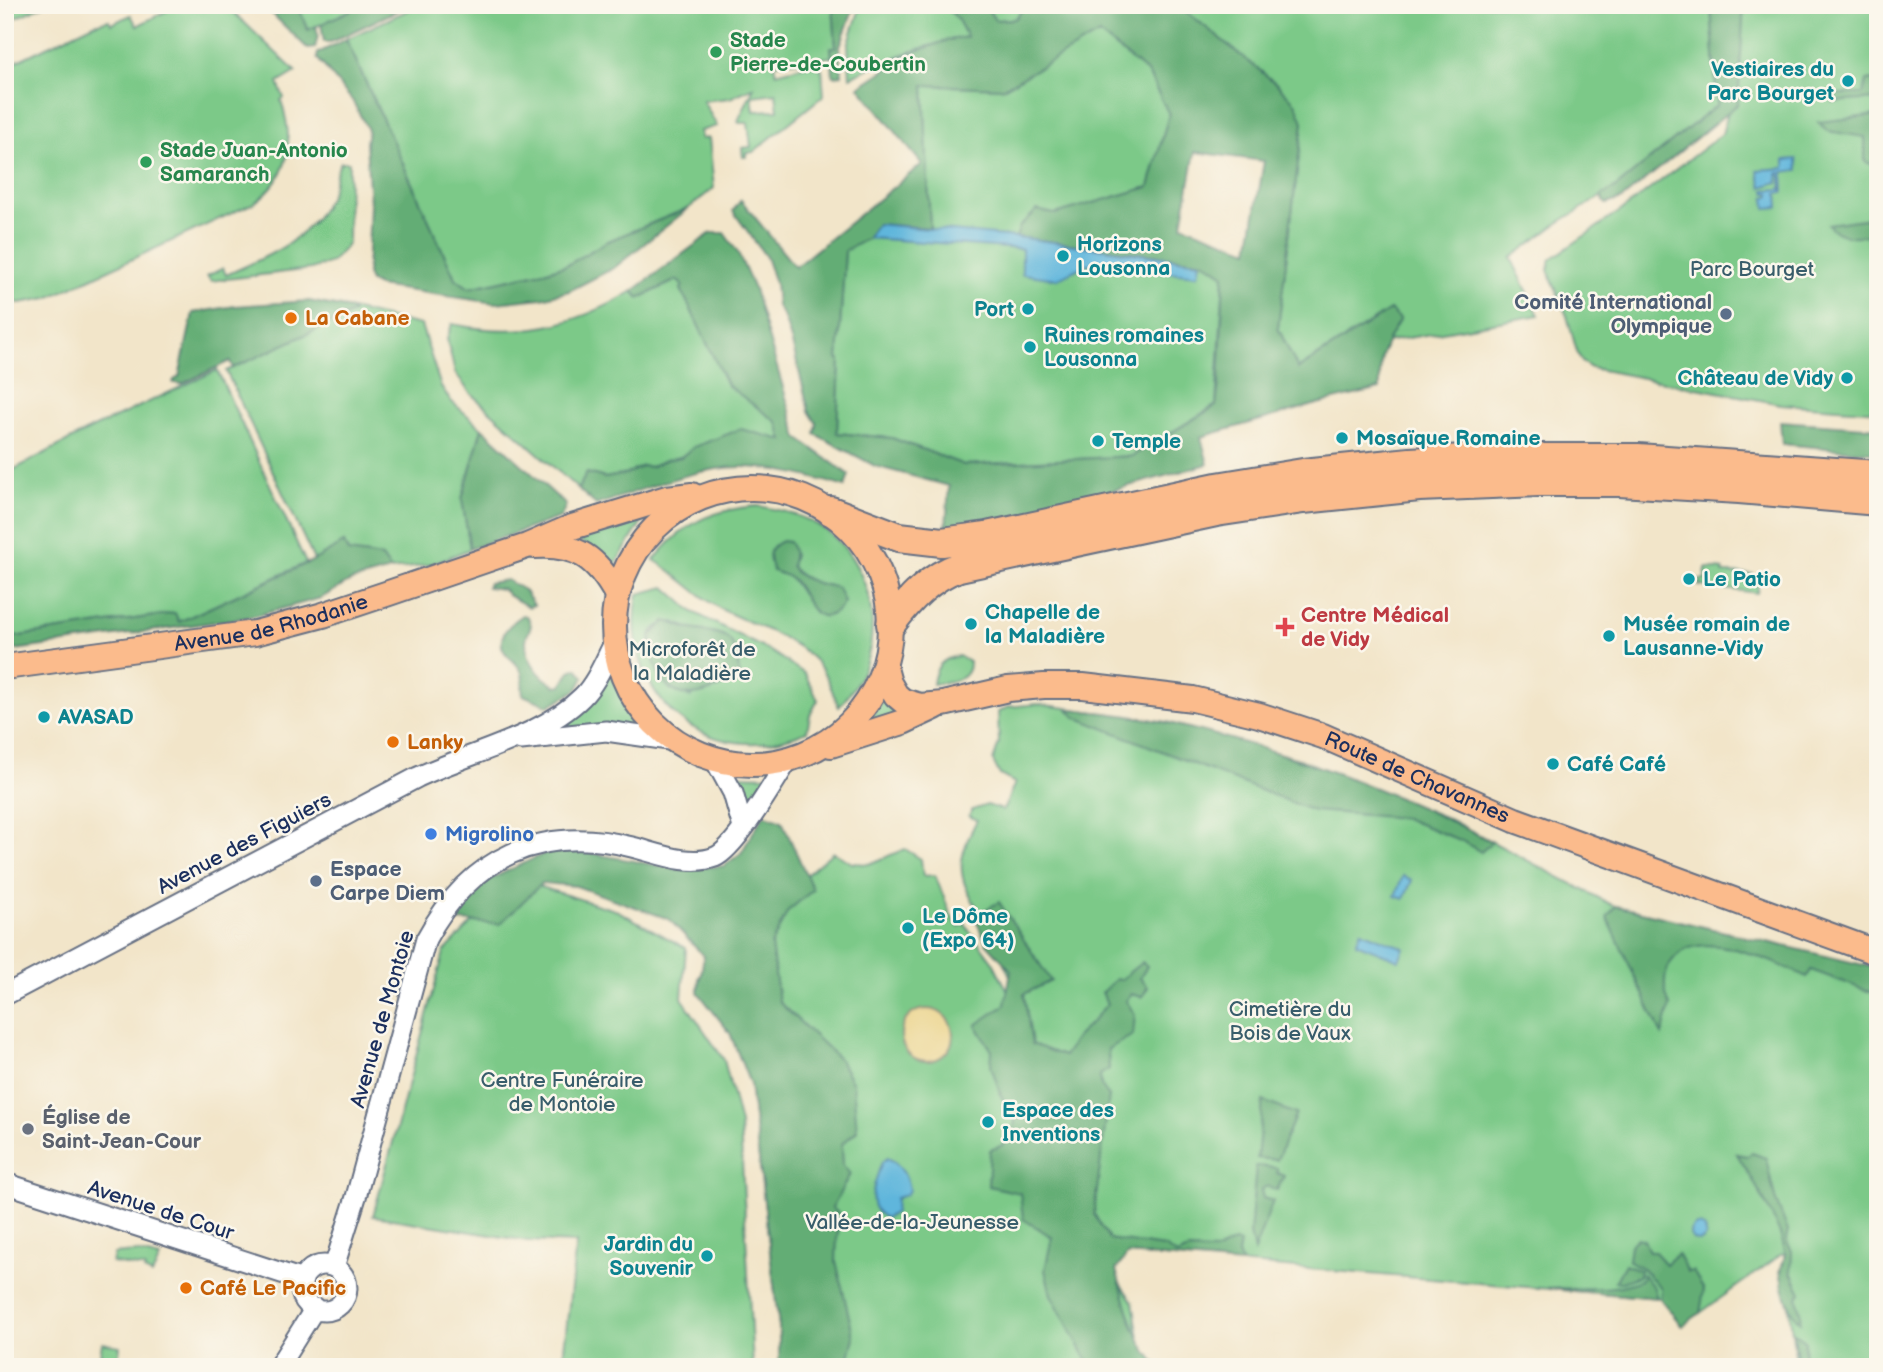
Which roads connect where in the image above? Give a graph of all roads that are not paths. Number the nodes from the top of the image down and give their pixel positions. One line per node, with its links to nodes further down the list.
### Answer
1 (1553, 469): 2 (highway); 4 (highway); 5 (highway); 8 (highway)
2 (1878, 475)
3 (720, 491): 5 (main road); 6 (main road, Avenue de Rhodanie); 7 (main road)
4 (1878, 501)
5 (831, 511): 8 (main road)
6 (527, 546): 7 (main road, Avenue de Rhodanie); 10 (main road, Avenue de Rhodanie)
7 (617, 595): 9 (main road)
8 (891, 624): 11 (main road)
9 (615, 641): 13 (street, Avenue des Figuiers); 14 (main road)
10 (5, 667)
11 (885, 668): 12 (main road, Route de Chavannes); 15 (main road)
12 (943, 704): 15 (main road, Route de Chavannes); 19 (main road, Route de Chavannes)
13 (509, 741): 14 (street, Avenue des Figuiers); 20 (street, Avenue des Figuiers)
14 (676, 741): 16 (main road)
15 (821, 747): 17 (main road)
16 (714, 758): 17 (main road); 18 (street)
17 (788, 760): 18 (street, Avenue de Montoie)
18 (743, 828): 22 (street, Avenue de Montoie)
19 (1878, 953)
20 (5, 995)
21 (5, 1183): 23 (street, Avenue de Cour)
22 (334, 1267): 23 (street); 24 (street)
23 (303, 1280): 24 (street)
24 (315, 1308): 25 (street)
25 (278, 1367)

